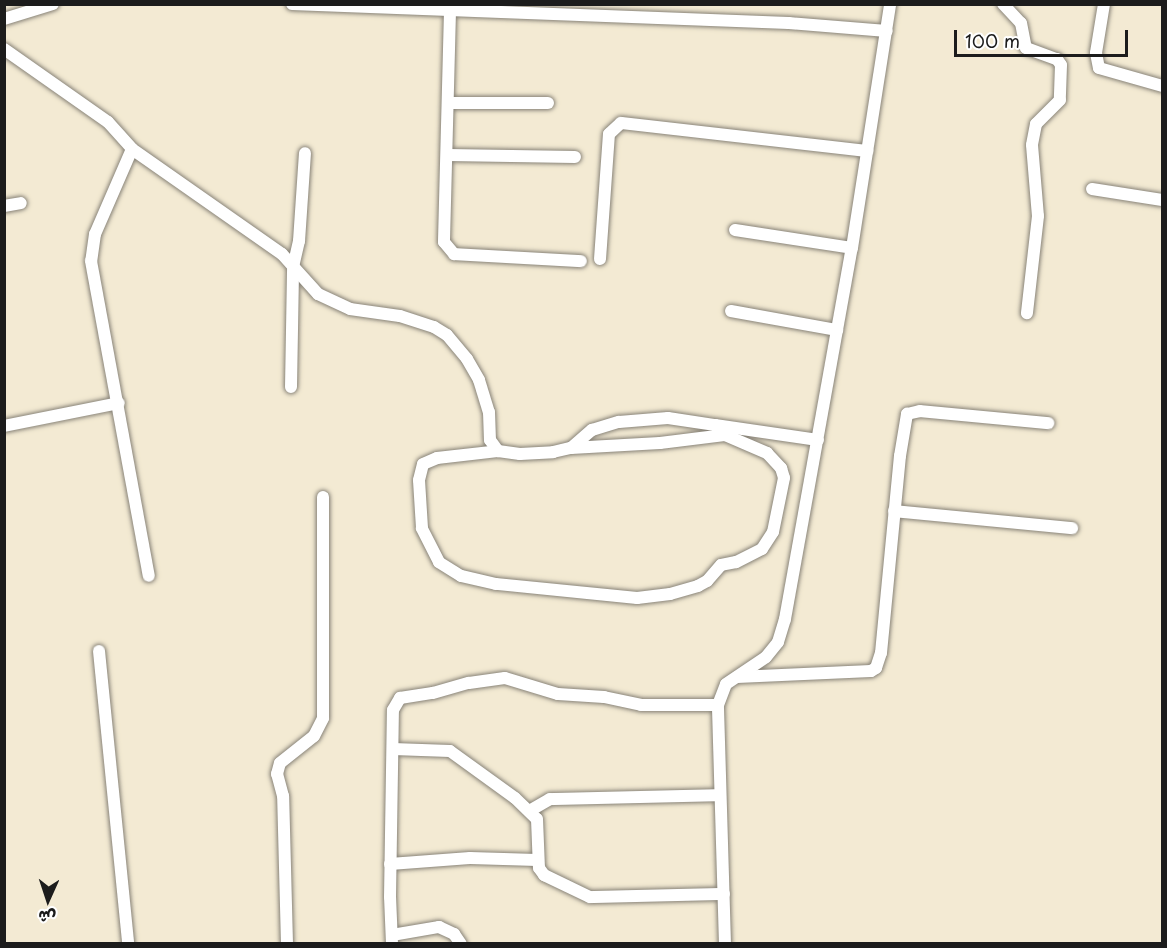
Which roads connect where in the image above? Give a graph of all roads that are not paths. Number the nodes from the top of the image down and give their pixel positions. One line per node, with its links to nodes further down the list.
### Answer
1 (53, 4): 8 (street)
2 (292, 4): 7 (street)
3 (890, 4): 9 (street)
4 (1003, 4): 29 (street)
5 (1104, 4): 11 (street)
6 (494, 8): 7 (street); 9 (street)
7 (450, 11): 12 (street)
8 (4, 19)
9 (886, 31): 15 (street)
10 (4, 49): 14 (street)
11 (1162, 86)
12 (449, 103): 13 (street); 17 (street)
13 (548, 103)
14 (132, 149): 27 (street); 32 (street)
15 (867, 151): 24 (street); 25 (street)
16 (305, 153): 27 (street)
17 (448, 155): 18 (street); 26 (street)
18 (576, 157)
19 (1092, 189): 20 (street)
20 (1162, 200)
21 (21, 202): 22 (street)
22 (4, 206)
23 (735, 231): 24 (street)
24 (852, 248): 30 (street)
25 (600, 259)
26 (581, 261)
27 (293, 267): 31 (street); 39 (street)
28 (731, 311): 30 (street)
29 (1027, 313)
30 (837, 330): 37 (street)
31 (291, 387)
32 (119, 403): 35 (street); 43 (street)
33 (1048, 423): 41 (street)
34 (715, 425): 36 (street); 37 (street); 38 (street)
35 (4, 426)
36 (725, 435): 38 (street); 39 (street)
37 (818, 440): 45 (street)
38 (570, 448): 39 (street)
39 (498, 451)
40 (323, 497): 55 (street)
41 (894, 511): 42 (street); 45 (street)
42 (1072, 528)
43 (149, 576)
44 (99, 651): 54 (street)
45 (736, 677): 46 (street)
46 (718, 705): 47 (street); 48 (street)
47 (393, 749): 49 (street); 51 (street)
48 (720, 795): 49 (street); 52 (street)
49 (531, 810): 50 (street)
50 (537, 860): 51 (street); 52 (street)
51 (390, 864): 53 (street)
52 (724, 894): 57 (street)
53 (392, 939): 56 (street)
54 (128, 944)
55 (287, 944)
56 (460, 944)
57 (725, 944)

